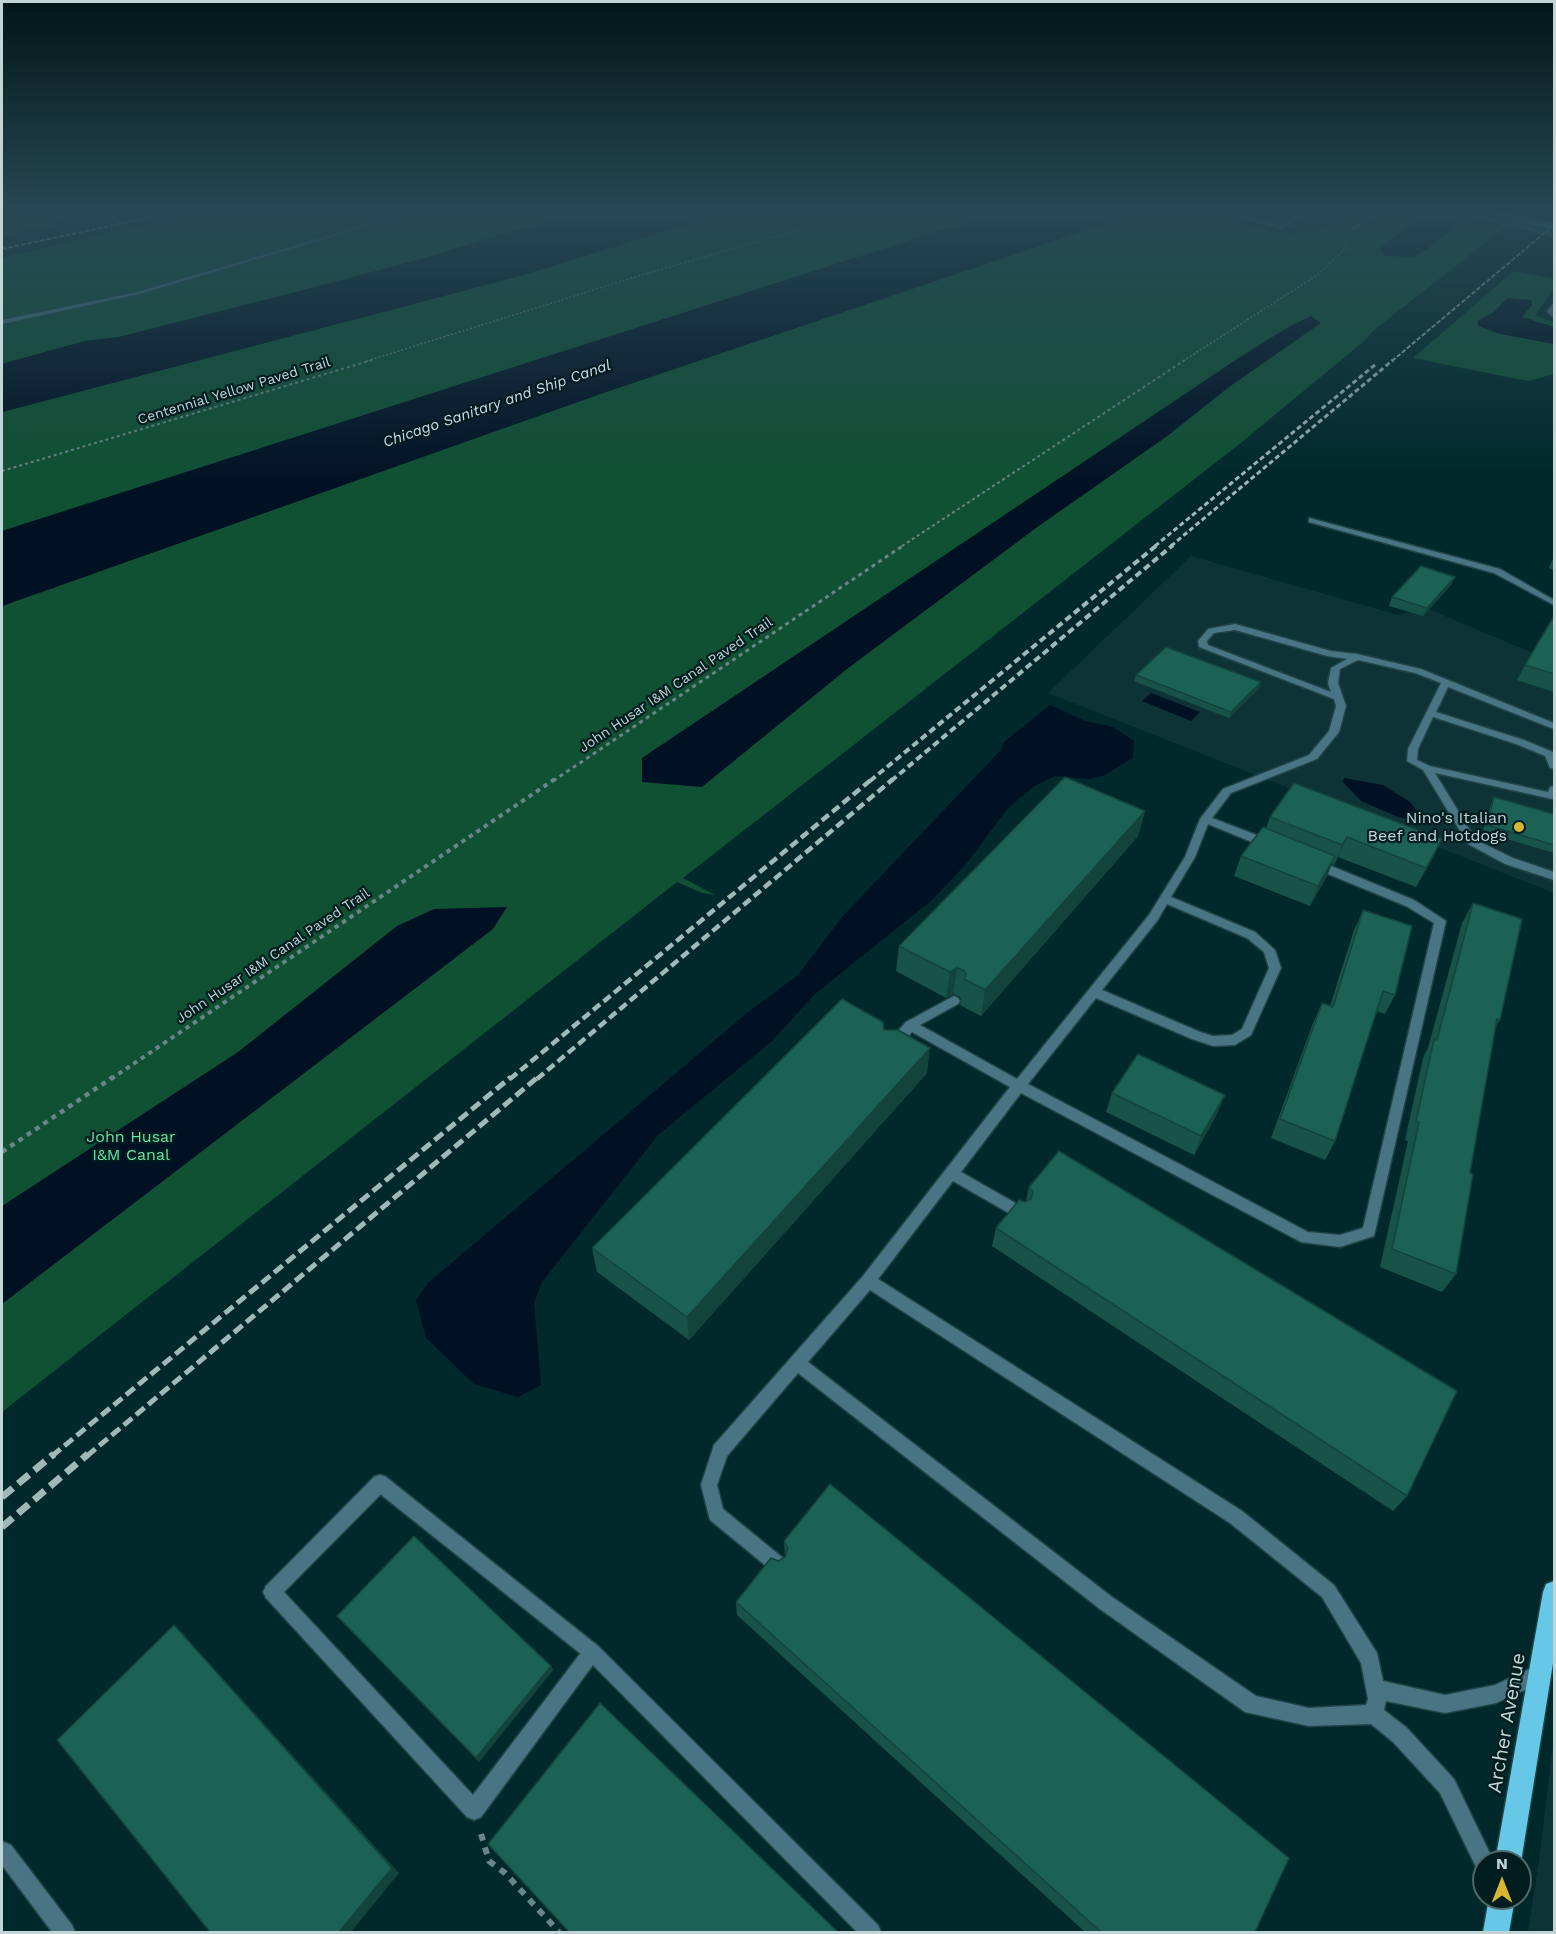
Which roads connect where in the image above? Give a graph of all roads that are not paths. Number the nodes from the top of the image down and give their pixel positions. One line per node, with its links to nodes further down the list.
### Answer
1 (86, 305): 2 (street)
2 (2, 322)
3 (1312, 520): 4 (street)
4 (1554, 603)
5 (1357, 657): 6 (street); 7 (street); 7 (street)
6 (1445, 684): 8 (street); 9 (street)
7 (1337, 697): 13 (street)
8 (1431, 713): 10 (street); 11 (street)
9 (1554, 726)
10 (1554, 766)
11 (1427, 768): 12 (street); 16 (street)
12 (1554, 789)
13 (1205, 819): 14 (street); 17 (street)
14 (1277, 848)
15 (1299, 857): 22 (street)
16 (1554, 876)
17 (1165, 899): 18 (street); 18 (street)
18 (1095, 992): 22 (street)
19 (954, 1001): 20 (street)
20 (910, 1025): 21 (street); 22 (street)
21 (888, 1051)
22 (1019, 1086): 23 (street)
23 (951, 1173): 24 (street); 25 (street)
24 (1020, 1212)
25 (868, 1281): 26 (street); 31 (street)
26 (797, 1363): 27 (street); 32 (street)
27 (777, 1564)
28 (1554, 1592): 30 (main road, Archer Avenue)
29 (592, 1652): 29 (street); 38 (street)
30 (1541, 1672): 31 (street); 34 (main road, Archer Avenue)
31 (1376, 1689): 32 (street)
32 (1374, 1714): 33 (street)
33 (1478, 1850)
34 (1510, 1850)
35 (2, 1854): 37 (street)
36 (1499, 1910): 39 (main road)
37 (65, 1932)
38 (871, 1932)
39 (1496, 1932)

